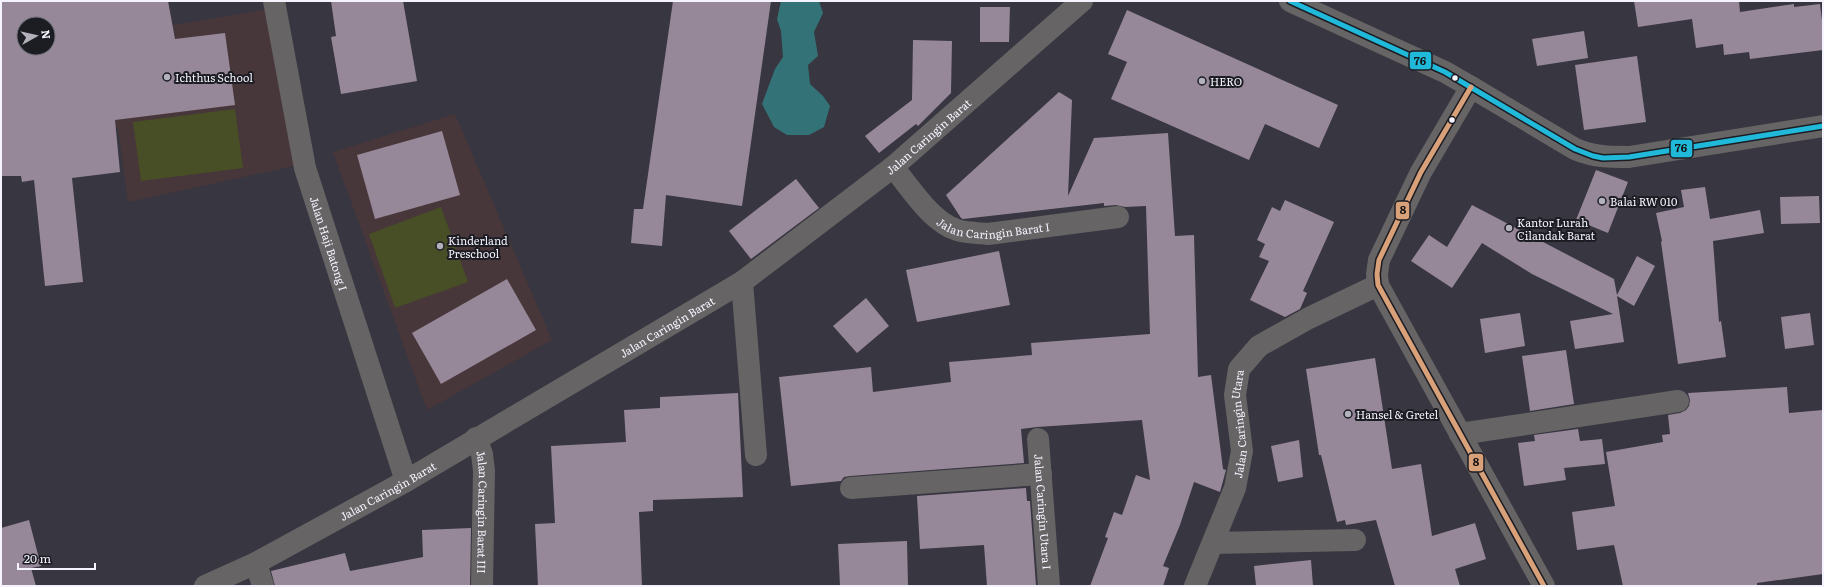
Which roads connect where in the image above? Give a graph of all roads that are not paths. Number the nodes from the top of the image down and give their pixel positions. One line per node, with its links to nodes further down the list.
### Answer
1 (274, 1): 16 (street, Jalan Haji Batong I)
2 (1082, 1): 6 (street, Jalan Caringin Barat)
3 (1290, 1): 4 (street)
4 (1470, 87): 5 (street); 9 (street)
5 (1823, 129)
6 (893, 167): 7 (street, Jalan Caringin Barat I); 8 (street, Jalan Caringin Barat)
7 (1118, 217)
8 (742, 282): 12 (street, Jalan Caringin Barat); 14 (street)
9 (1378, 285): 11 (street); 19 (street, Jalan Caringin Utara)
10 (1678, 401): 11 (street)
11 (1460, 434): 26 (street)
12 (476, 438): 16 (street, Jalan Caringin Barat); 23 (street, Jalan Caringin Barat III)
13 (1038, 439): 15 (street, Jalan Caringin Utara I)
14 (756, 455)
15 (1041, 474): 17 (street); 24 (street, Jalan Caringin Utara I)
16 (406, 481): 20 (street, Jalan Caringin Barat)
17 (851, 488)
18 (1355, 540): 19 (street)
19 (1213, 543): 25 (street, Jalan Caringin Utara)
20 (256, 563): 21 (street, Jalan Caringin Barat); 22 (street)
21 (205, 586)
22 (263, 586)
23 (482, 586)
24 (1049, 586)
25 (1195, 586)
26 (1544, 586)

